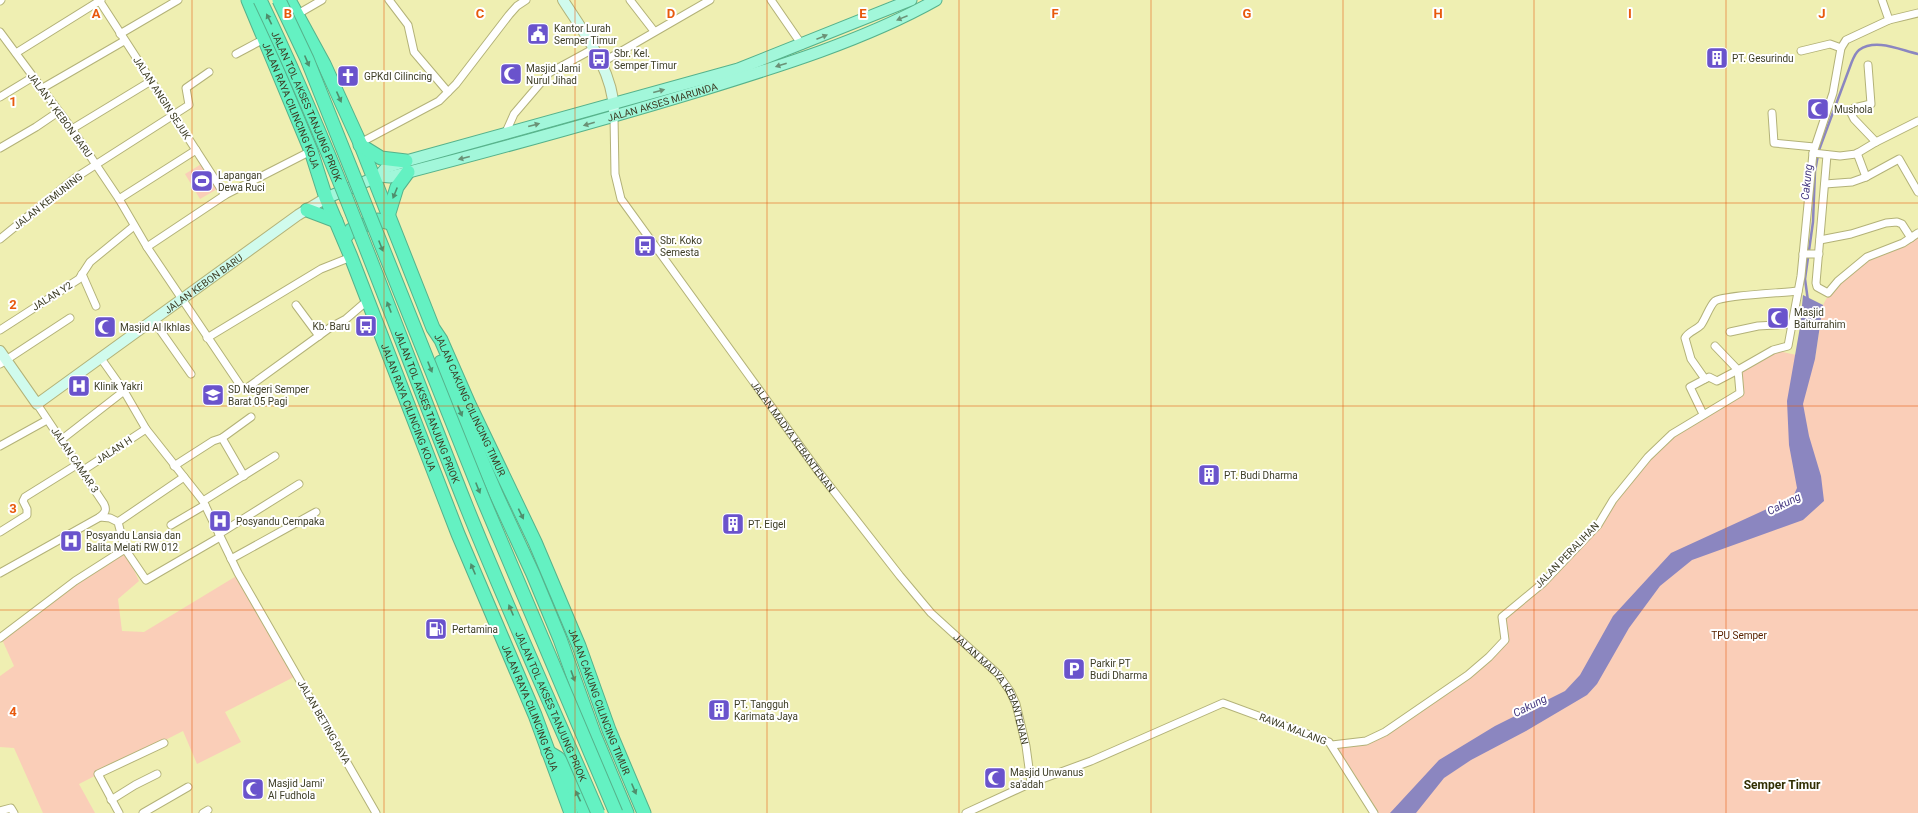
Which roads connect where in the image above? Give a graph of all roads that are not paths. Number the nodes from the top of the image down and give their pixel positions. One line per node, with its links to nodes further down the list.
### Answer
1 (100, 0): 22 (street, JALAN ANGIN SEJUK); 29 (street)
2 (178, 0): 22 (street)
3 (248, 0): 23 (highway, JALAN RAYA CILINCING KOJA)
4 (260, 0): 138 (highway, JALAN TOL AKSES TANJUNG PRIOK, one-way to 4, bridge)
5 (279, 0): 139 (highway, JALAN TOL AKSES TANJUNG PRIOK, one-way to 139, bridge)
6 (289, 0): 18 (highway, JALAN CAKUNG CILINCING TIMUR)
7 (322, 0): 18 (street)
8 (389, 0): 37 (street)
9 (526, 0): 37 (street)
10 (630, 0): 20 (street)
11 (710, 0): 20 (street)
12 (770, 0): 25 (street)
13 (911, 0): 25 (main road, JALAN AKSES MARUNDA, one-way to 13)
14 (936, 0): 43 (main road, JALAN AKSES MARUNDA, one-way to 43)
15 (1882, 0): 19 (street)
16 (565, 1): 27 (street, JALAN MADYA KEBANTENAN)
17 (1918, 13): 19 (street)
18 (296, 14): 48 (highway, JALAN CAKUNG CILINCING TIMUR, one-way to 48)
19 (1889, 20): 26 (street)
20 (654, 31): 31 (street)
21 (0, 32): 29 (street, JALAN Y KEBON BARU)
22 (120, 34): 24 (street, JALAN ANGIN SEJUK)
23 (264, 39): 30 (street); 51 (highway, JALAN RAYA CILINCING KOJA)
24 (124, 41): 35 (street, JALAN ANGIN SEJUK); 36 (street)
25 (802, 45): 39 (main road, JALAN AKSES MARUNDA, one-way to 25)
26 (1841, 48): 28 (street); 52 (street)
27 (593, 49): 31 (street, JALAN MADYA KEBANTENAN); 46 (street)
28 (1801, 51)
29 (16, 53): 34 (street, JALAN Y KEBON BARU)
30 (236, 54)
31 (601, 63): 39 (street, JALAN MADYA KEBANTENAN)
32 (1868, 65): 47 (street)
33 (209, 72): 42 (street, JALAN KEMUNING)
34 (33, 77): 36 (street, JALAN Y KEBON BARU); 38 (street)
35 (151, 81): 42 (street, JALAN ANGIN SEJUK); 45 (street)
36 (41, 89): 40 (street, JALAN Y KEBON BARU)
37 (448, 92): 48 (street)
38 (0, 97)
39 (614, 103): 43 (street, JALAN MADYA KEBANTENAN); 46 (main road, JALAN AKSES MARUNDA, one-way to 39)
40 (58, 112): 45 (street, JALAN Y KEBON BARU); 49 (street)
41 (1772, 113): 52 (street)
42 (173, 115): 50 (street, JALAN ANGIN SEJUK); 55 (street, JALAN KEMUNING)
43 (614, 117): 56 (main road, JALAN AKSES MARUNDA, one-way to 56); 128 (street, JALAN MADYA KEBANTENAN)
44 (1918, 121): 47 (street)
45 (72, 129): 55 (street, JALAN Y KEBON BARU)
46 (506, 132): 56 (main road, JALAN AKSES MARUNDA)
47 (1876, 142): 53 (street)
48 (360, 144): 56 (highway); 57 (highway, JALAN CAKUNG CILINCING TIMUR)
49 (0, 148)
50 (196, 150): 61 (street, JALAN ANGIN SEJUK); 63 (street)
51 (311, 151): 61 (street); 62 (highway, JALAN RAYA CILINCING KOJA)
52 (1814, 151): 54 (street); 74 (street)
53 (1857, 153): 54 (street); 58 (street)
54 (1826, 154): 59 (street)
55 (96, 165): 63 (street, JALAN Y KEBON BARU); 70 (street, JALAN KEMUNING)
56 (407, 167): 57 (main road, JALAN AKSES MARUNDA); 66 (highway, one-way to 66)
57 (376, 177): 62 (main road, JALAN AKSES MARUNDA); 66 (highway, JALAN CAKUNG CILINCING TIMUR)
58 (1866, 177): 59 (street); 60 (street)
59 (1825, 184): 72 (street)
60 (1918, 192)
61 (225, 195): 73 (street)
62 (332, 195): 64 (street, JALAN KEBON BARU); 65 (highway)
63 (119, 199): 67 (street, JALAN Y KEBON BARU)
64 (307, 210): 65 (highway); 79 (street, JALAN KEBON BARU)
65 (335, 216): 71 (highway, JALAN RAYA CILINCING KOJA)
66 (389, 219): 71 (highway); 86 (highway, JALAN CAKUNG CILINCING TIMUR)
67 (134, 226): 73 (street); 77 (street, JALAN Y2)
68 (1918, 233): 69 (street)
69 (1911, 238): 72 (street); 75 (street)
70 (0, 239)
71 (344, 239): 76 (highway, JALAN RAYA CILINCING KOJA)
72 (1820, 240): 75 (street)
73 (147, 247): 79 (street)
74 (1804, 254): 75 (street); 78 (street)
75 (1817, 254)
76 (351, 257): 80 (highway, JALAN RAYA CILINCING KOJA); 90 (street)
77 (82, 274): 81 (street); 87 (street, JALAN Y2)
78 (1798, 291): 85 (street); 97 (street)
79 (182, 299): 84 (street, JALAN KEBON BARU); 90 (street)
80 (368, 300): 89 (street); 126 (highway, JALAN RAYA CILINCING KOJA, one-way to 80)
81 (96, 306)
82 (296, 306): 89 (street)
83 (70, 318): 94 (street)
84 (153, 320): 93 (street, JALAN KEBON BARU); 96 (street)
85 (1792, 324): 88 (street); 95 (street)
86 (434, 328): 140 (highway, one-way to 140); 141 (highway, JALAN CAKUNG CILINCING TIMUR, one-way to 141)
87 (0, 330)
88 (1730, 332)
89 (319, 336): 90 (street)
90 (207, 338)
91 (1715, 346): 95 (street)
92 (0, 351): 94 (street)
93 (100, 357): 98 (street, JALAN BETING RAYA); 99 (street, JALAN KEBON BARU)
94 (3, 362): 99 (street)
95 (1738, 370): 97 (street); 100 (street, JALAN PERALIHAN)
96 (191, 374)
97 (1705, 379): 100 (street)
98 (124, 391): 103 (street, JALAN BETING RAYA); 105 (street)
99 (36, 404): 102 (street, JALAN CAMAR 3)
100 (1703, 414): 125 (street, JALAN PERALIHAN)
101 (251, 418): 104 (street)
102 (47, 420): 105 (street, JALAN CAMAR 3); 106 (street)
103 (146, 429): 108 (street, JALAN BETING RAYA); 109 (street, JALAN H)
104 (222, 438): 108 (street); 110 (street)
105 (61, 440): 109 (street, JALAN CAMAR 3)
106 (0, 446)
107 (275, 456): 110 (street)
108 (174, 466): 111 (street, JALAN BETING RAYA)
109 (80, 468): 115 (street, JALAN CAMAR 3); 118 (street, JALAN H)
110 (244, 476): 113 (street)
111 (184, 478): 113 (street, JALAN BETING RAYA); 116 (street)
112 (299, 484): 119 (street)
113 (204, 503): 117 (street); 119 (street, JALAN BETING RAYA)
114 (316, 512): 121 (street)
115 (100, 517): 116 (street); 122 (street)
116 (118, 522): 120 (street)
117 (171, 525)
118 (0, 532)
119 (219, 536): 120 (street); 121 (street, JALAN BETING RAYA)
120 (126, 549): 123 (street)
121 (231, 559): 135 (street, JALAN BETING RAYA)
122 (0, 573)
123 (0, 638)
124 (164, 743): 130 (street)
125 (1332, 745): 128 (street, RAWA MALANG); 143 (street, RAWA MALANG)
126 (548, 752): 136 (highway, JALAN RAYA CILINCING KOJA); 137 (highway, one-way to 126)
127 (157, 774): 130 (street)
128 (1031, 783): 142 (street)
129 (188, 787): 134 (street)
130 (112, 800): 133 (street)
131 (0, 811): 132 (street)
132 (14, 813)
133 (119, 813)
134 (143, 813)
135 (376, 813)
136 (571, 813)
137 (585, 813)
138 (598, 813)
139 (616, 813)
140 (627, 813)
141 (644, 813)
142 (966, 813)
143 (1374, 813)

